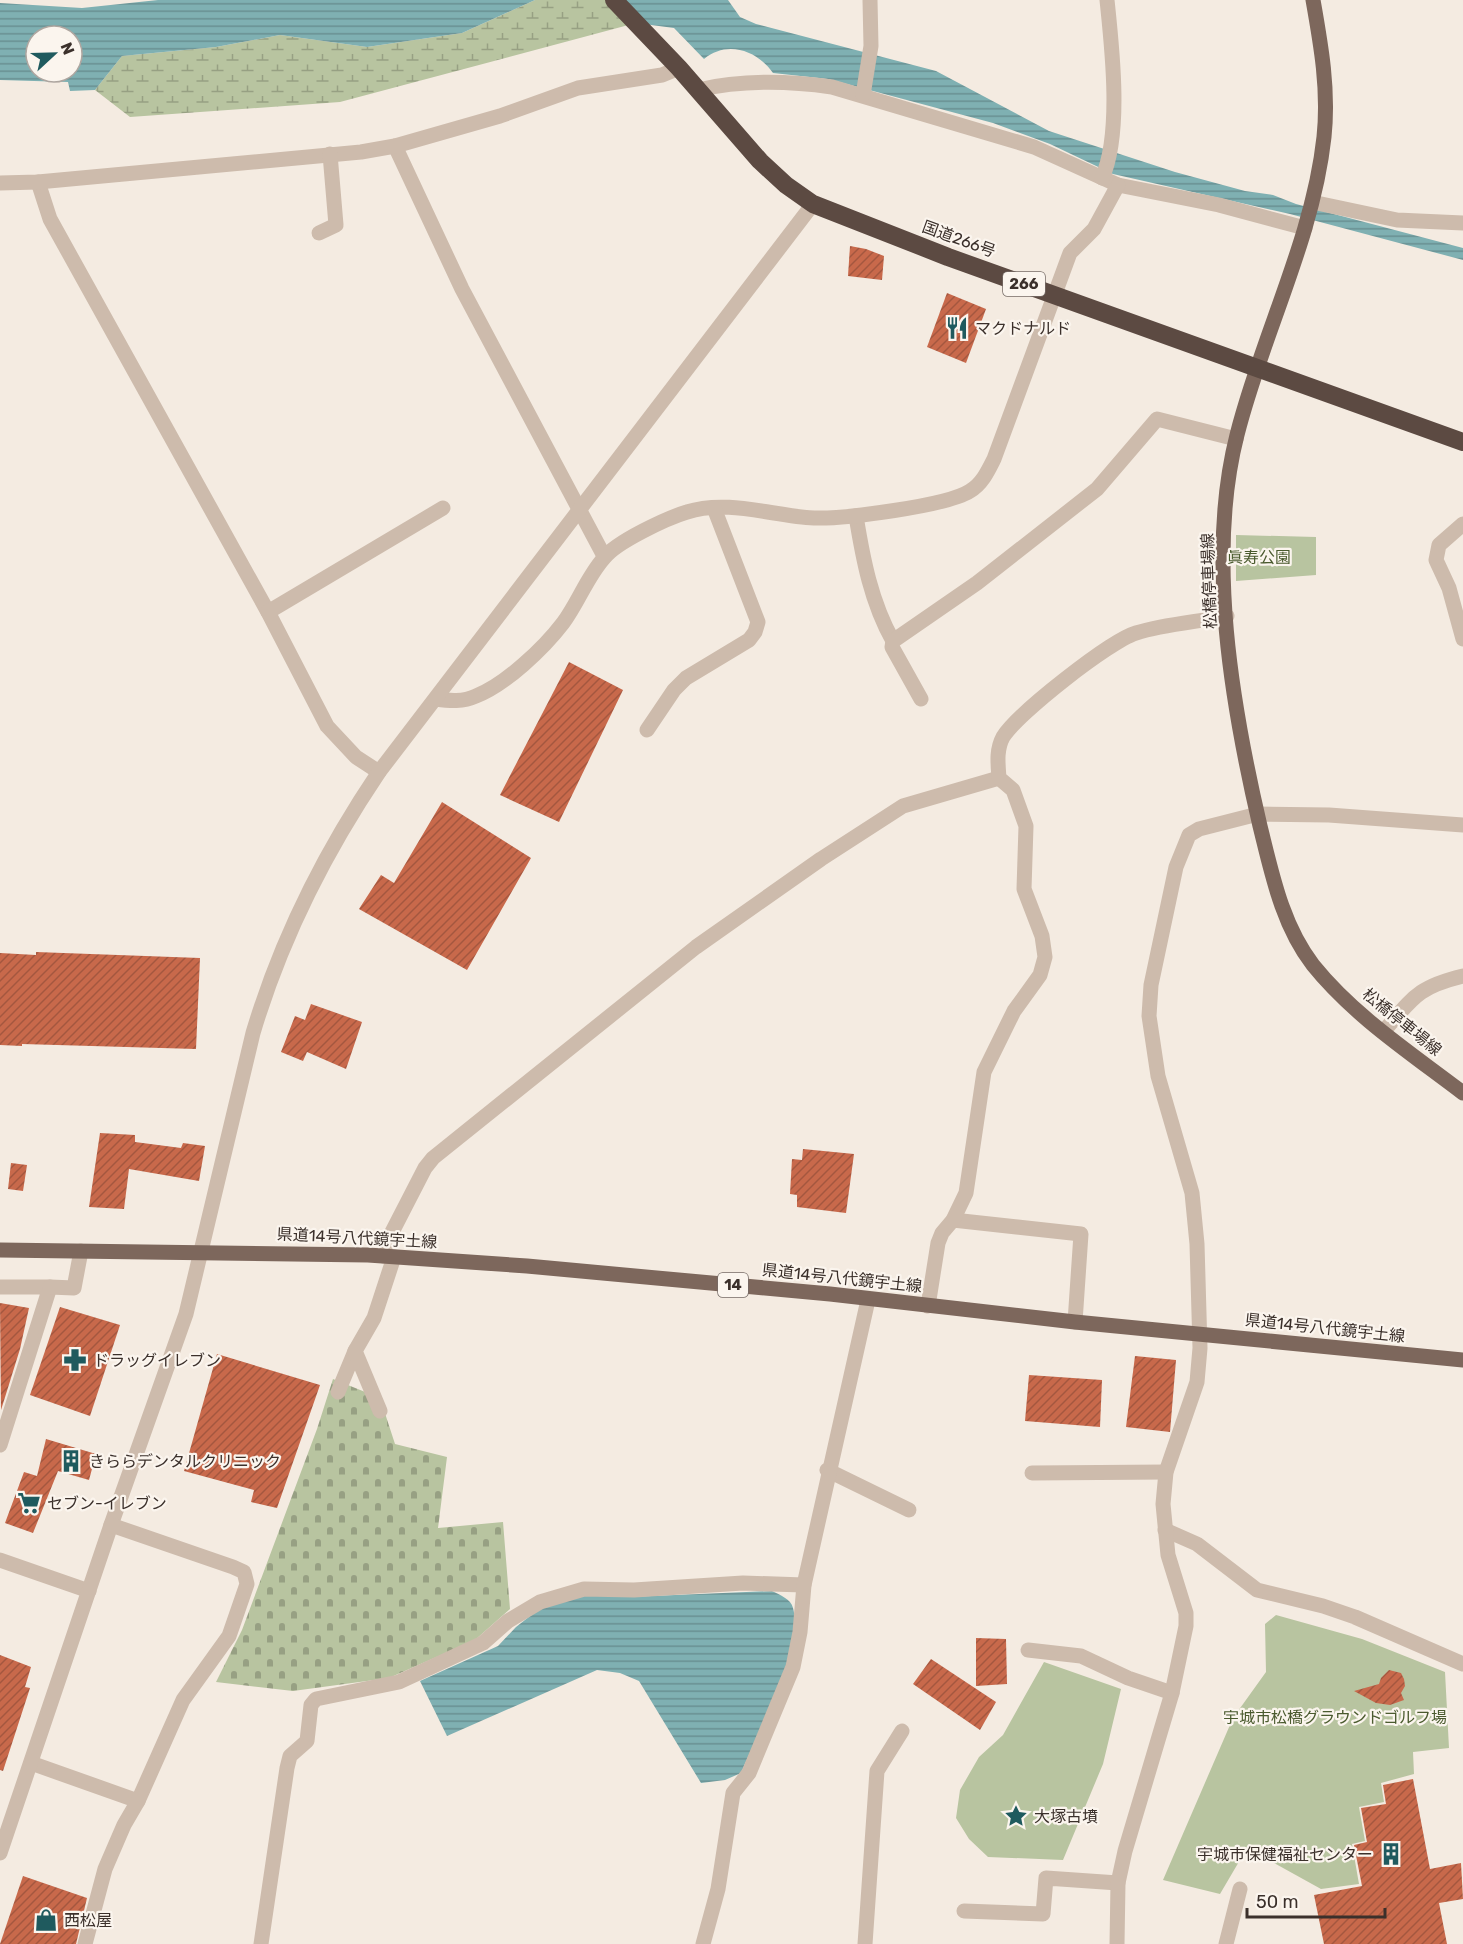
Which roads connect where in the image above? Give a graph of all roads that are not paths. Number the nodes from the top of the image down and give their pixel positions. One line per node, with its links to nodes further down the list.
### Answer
1 (614, 0): 5 (highway, 国道266号 / 266)
2 (870, 0): 7 (street)
3 (1107, 0): 10 (street)
4 (1313, 0): 15 (main road, 松橋停車場線)
5 (679, 68): 6 (highway, 国道266号 / 266); 8 (street)
6 (698, 90): 7 (street); 14 (highway, 国道266号 / 266)
7 (864, 92): 10 (street)
8 (395, 146): 9 (street); 24 (street)
9 (330, 154): 11 (street); 17 (street)
10 (1104, 175): 13 (street)
11 (38, 182): 12 (street); 28 (street)
12 (0, 183)
13 (1118, 185): 15 (street); 18 (street)
14 (813, 204): 18 (highway, 国道266号 / 266); 24 (street)
15 (1309, 214): 16 (street); 19 (main road, 松橋停車場線)
16 (1463, 223)
17 (319, 234)
18 (1053, 294): 19 (highway, 国道266号 / 266); 25 (street)
19 (1255, 365): 20 (main road, 松橋停車場線); 21 (highway, 国道266号 / 266)
20 (1236, 439): 29 (main road, 松橋停車場線); 31 (street)
21 (1463, 442)
22 (443, 508): 28 (street)
23 (714, 508): 25 (street); 27 (street); 34 (street)
24 (579, 510): 27 (street); 32 (street)
25 (856, 516): 31 (street)
26 (1463, 524): 30 (street)
27 (604, 556): 32 (street)
28 (268, 612): 35 (street)
29 (1227, 616): 36 (street); 37 (main road, 松橋停車場線)
30 (1463, 639)
31 (893, 641): 33 (street)
32 (436, 699): 35 (street)
33 (921, 699)
34 (647, 730)
35 (379, 772): 45 (street)
36 (999, 778): 42 (street); 46 (street)
37 (1258, 814): 38 (street); 40 (main road, 松橋停車場線); 52 (street)
38 (1463, 825)
39 (1463, 976): 40 (street)
40 (1383, 1032): 41 (main road, 松橋停車場線)
41 (1463, 1093)
42 (953, 1220): 50 (street); 51 (street)
43 (0, 1250): 44 (main road, 県道14号八代鏡宇土線 / 14)
44 (81, 1251): 45 (main road, 県道14号八代鏡宇土線 / 14); 48 (street)
45 (201, 1251): 46 (main road, 県道14号八代鏡宇土線 / 14); 62 (street)
46 (388, 1257): 49 (main road, 県道14号八代鏡宇土線 / 14); 53 (street)
47 (0, 1287): 48 (street)
48 (50, 1287): 57 (street)
49 (868, 1300): 50 (main road, 県道14号八代鏡宇土線 / 14); 58 (street)
50 (928, 1306): 51 (main road, 県道14号八代鏡宇土線 / 14)
51 (1075, 1322): 52 (main road, 県道14号八代鏡宇土線 / 14)
52 (1200, 1333): 54 (main road, 県道14号八代鏡宇土線 / 14); 59 (street)
53 (355, 1351): 55 (street); 56 (street)
54 (1463, 1360)
55 (338, 1392)
56 (380, 1411)
57 (0, 1445)
58 (827, 1470): 61 (street); 65 (street)
59 (1166, 1472): 60 (street); 63 (street)
60 (1032, 1473)
61 (909, 1510)
62 (111, 1525): 66 (street); 72 (street)
63 (1165, 1530): 68 (street); 69 (street)
64 (0, 1560): 66 (street)
65 (804, 1585): 79 (street); 80 (street)
66 (88, 1591): 71 (street)
67 (1028, 1650): 69 (street)
68 (1463, 1664)
69 (1172, 1693): 75 (street)
70 (902, 1731): 81 (street)
71 (31, 1763): 72 (street); 73 (street)
72 (138, 1801): 78 (street)
73 (4, 1832): 74 (street)
74 (0, 1853)
75 (1118, 1883): 77 (street); 82 (street)
76 (1240, 1889): 83 (street)
77 (964, 1911)
78 (85, 1944)
79 (261, 1944)
80 (703, 1944)
81 (865, 1944)
82 (1117, 1944)
83 (1226, 1944)

